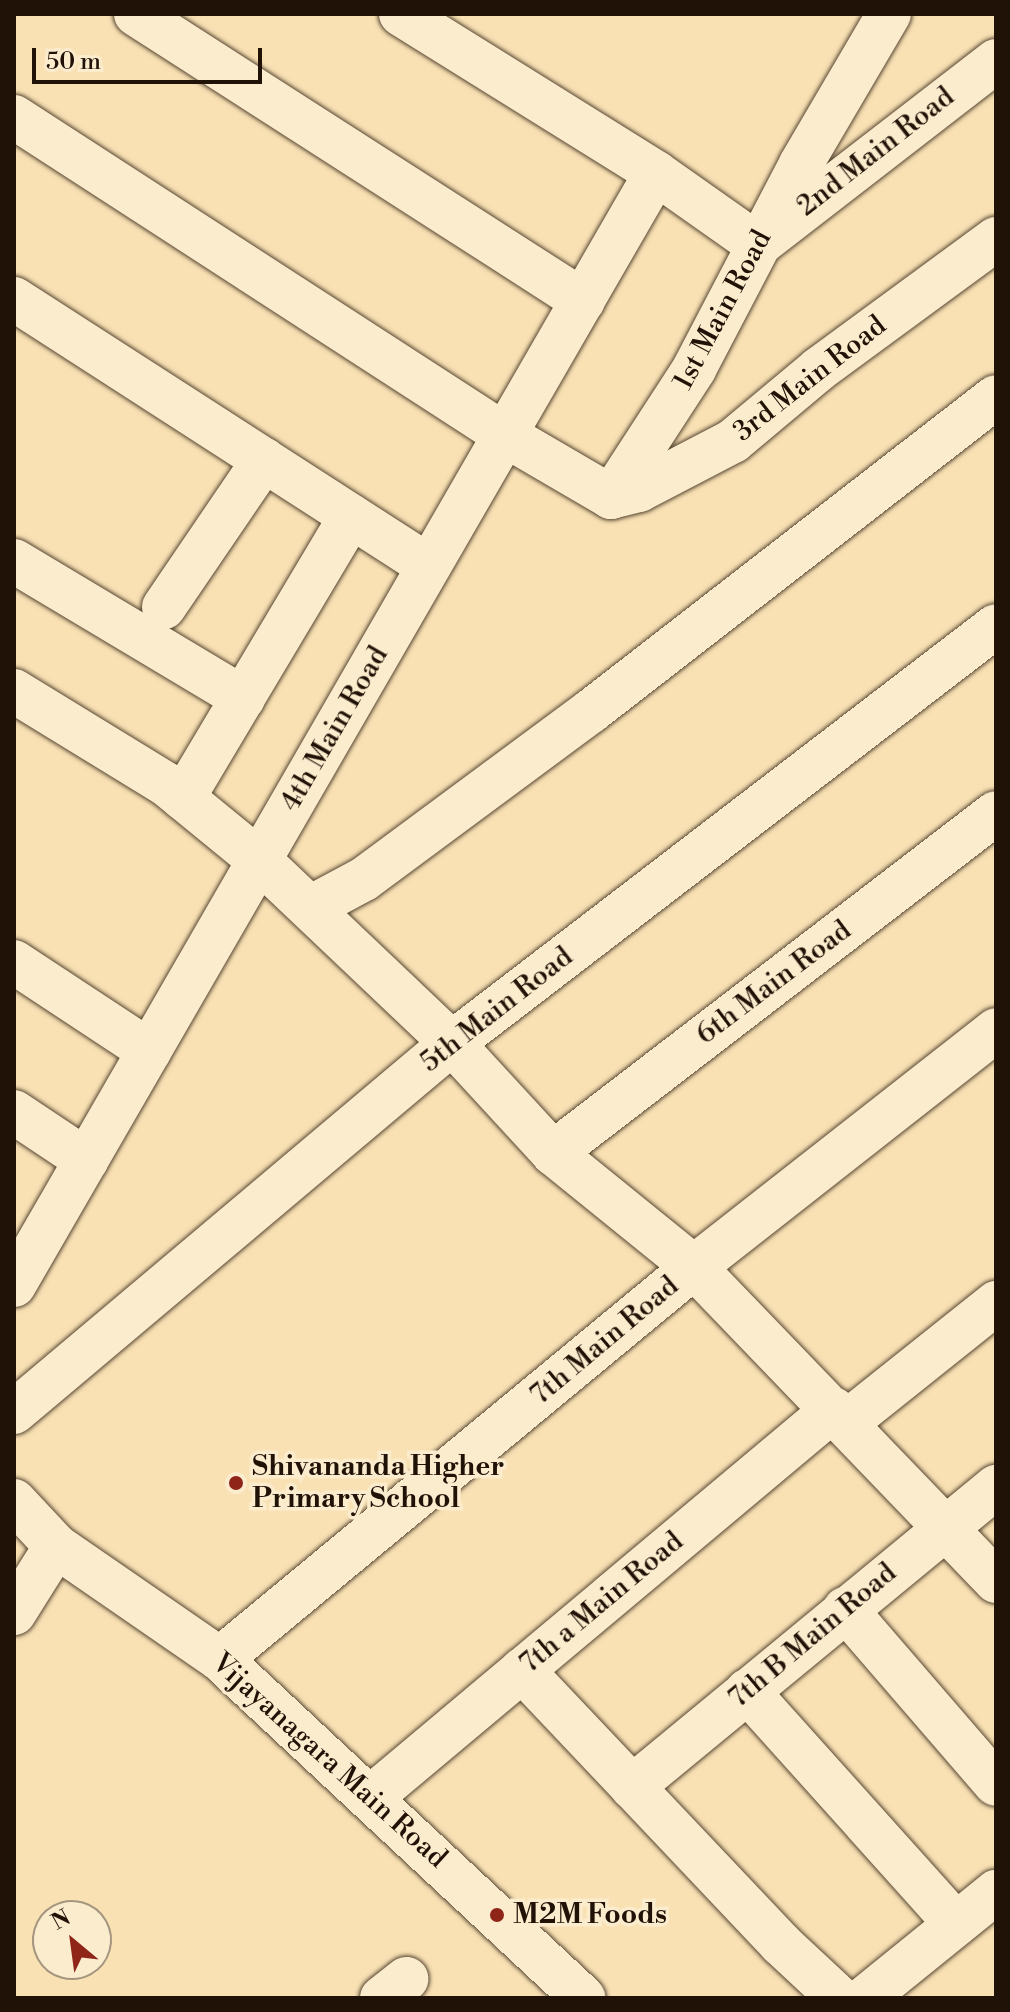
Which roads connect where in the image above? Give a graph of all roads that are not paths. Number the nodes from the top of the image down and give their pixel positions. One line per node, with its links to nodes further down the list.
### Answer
1 (136, 14): 10 (street)
2 (401, 14): 6 (street)
3 (889, 14): 8 (street, 1st Main Road)
4 (996, 61): 8 (street, 2nd Main Road)
5 (14, 117): 12 (street)
6 (656, 173): 8 (street); 10 (street, 4th Main Road)
7 (996, 239): 14 (street, 3rd Main Road)
8 (758, 245): 14 (street, 1st Main Road)
9 (14, 299): 13 (street)
10 (583, 301): 12 (street, 4th Main Road)
11 (996, 397): 25 (street)
12 (505, 435): 14 (street); 17 (street, 4th Main Road)
13 (264, 460): 15 (street); 18 (street)
14 (611, 497)
15 (351, 516): 17 (street); 21 (street)
16 (14, 561): 21 (street)
17 (429, 566): 24 (street, 4th Main Road)
18 (164, 607)
19 (996, 626): 28 (street, 5th Main Road)
20 (14, 691): 22 (street)
21 (243, 698): 22 (street)
22 (183, 798): 24 (street)
23 (996, 813): 31 (street, 6th Main Road)
24 (259, 860): 25 (street); 29 (street, 4th Main Road)
25 (310, 908): 28 (street)
26 (14, 962): 29 (street)
27 (996, 1030): 33 (street, 7th Main Road)
28 (452, 1043): 31 (street); 36 (street, 5th Main Road)
29 (149, 1051): 32 (street, 4th Main Road)
30 (14, 1112): 32 (street)
31 (553, 1153): 33 (street)
32 (86, 1160): 34 (street, 4th Main Road)
33 (694, 1267): 37 (street); 46 (street, 7th Main Road)
34 (15, 1282)
35 (996, 1303): 37 (street, 7th a Main Road)
36 (14, 1412)
37 (841, 1416): 40 (street); 47 (street, 7th a Main Road)
38 (996, 1487): 40 (street, 7th B Main Road)
39 (14, 1501): 42 (street, Vijayanagara Main Road)
40 (945, 1526): 43 (street); 44 (street, 7th B Main Road)
41 (14, 1540): 42 (street, Vijayanagara Main Road)
42 (56, 1546): 45 (street); 46 (street, Vijayanagara Main Road)
43 (996, 1581)
44 (845, 1609): 48 (street, 7th B Main Road); 49 (street)
45 (14, 1613)
46 (220, 1659): 51 (street, Vijayanagara Main Road)
47 (522, 1670): 50 (street); 51 (street, 7th a Main Road)
48 (747, 1691): 50 (street, 7th B Main Road); 53 (street)
49 (996, 1784)
50 (632, 1787): 55 (street)
51 (370, 1798): 54 (street, Vijayanagara Main Road)
52 (996, 1892): 53 (street)
53 (956, 1924): 56 (street)
54 (584, 1998)
55 (839, 1998)
56 (865, 1998)

